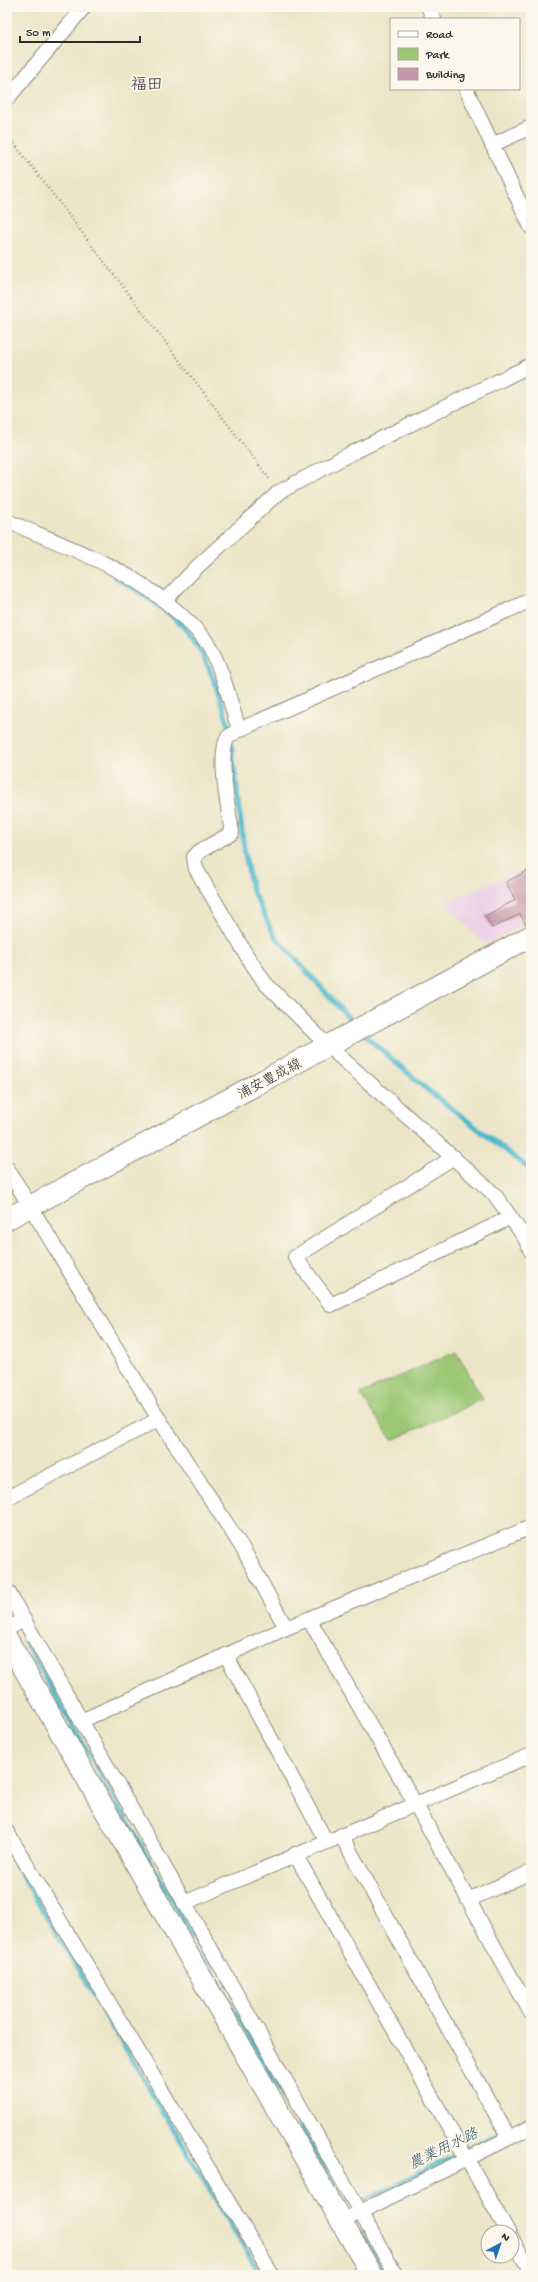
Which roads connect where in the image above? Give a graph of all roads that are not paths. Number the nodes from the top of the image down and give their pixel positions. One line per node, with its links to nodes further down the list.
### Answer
1 (84, 7): 5 (street)
2 (428, 7): 3 (street)
3 (434, 18)
4 (466, 90): 7 (street)
5 (7, 99)
6 (531, 127): 7 (street)
7 (492, 145): 8 (street)
8 (531, 227)
9 (531, 365): 11 (street)
10 (7, 521): 11 (street)
11 (165, 600): 13 (street)
12 (531, 600): 13 (street)
13 (234, 733): 15 (street)
14 (531, 936): 15 (street, 浦安豊成線)
15 (328, 1046): 16 (street); 18 (street, 浦安豊成線)
16 (454, 1157): 19 (street); 19 (street)
17 (7, 1168): 18 (street)
18 (30, 1206): 20 (street, 浦安豊成線); 22 (street)
19 (509, 1218): 21 (street)
20 (7, 1219)
21 (531, 1251)
22 (159, 1419): 23 (street); 28 (street)
23 (7, 1498)
24 (531, 1527): 26 (street)
25 (7, 1590): 27 (street)
26 (309, 1619): 28 (street); 34 (street)
27 (24, 1620): 29 (street); 32 (street)
28 (286, 1628): 31 (street)
29 (7, 1629)
30 (7, 1639): 47 (street)
31 (226, 1655): 32 (street); 37 (street)
32 (81, 1722): 41 (street)
33 (531, 1755): 34 (street)
34 (416, 1805): 36 (street); 40 (street)
35 (7, 1832): 51 (street)
36 (341, 1835): 37 (street); 44 (street)
37 (326, 1841): 38 (street)
38 (295, 1854): 41 (street); 45 (street)
39 (531, 1872): 40 (street)
40 (468, 1900): 42 (street)
41 (184, 1903): 46 (street)
42 (531, 2013)
43 (531, 2127): 44 (street)
44 (506, 2133): 45 (street)
45 (463, 2154): 46 (street); 48 (street)
46 (360, 2212): 47 (street); 53 (street)
47 (342, 2222): 52 (street)
48 (503, 2224)
49 (520, 2253): 50 (street)
50 (531, 2272)
51 (272, 2275)
52 (372, 2275)
53 (396, 2275)

